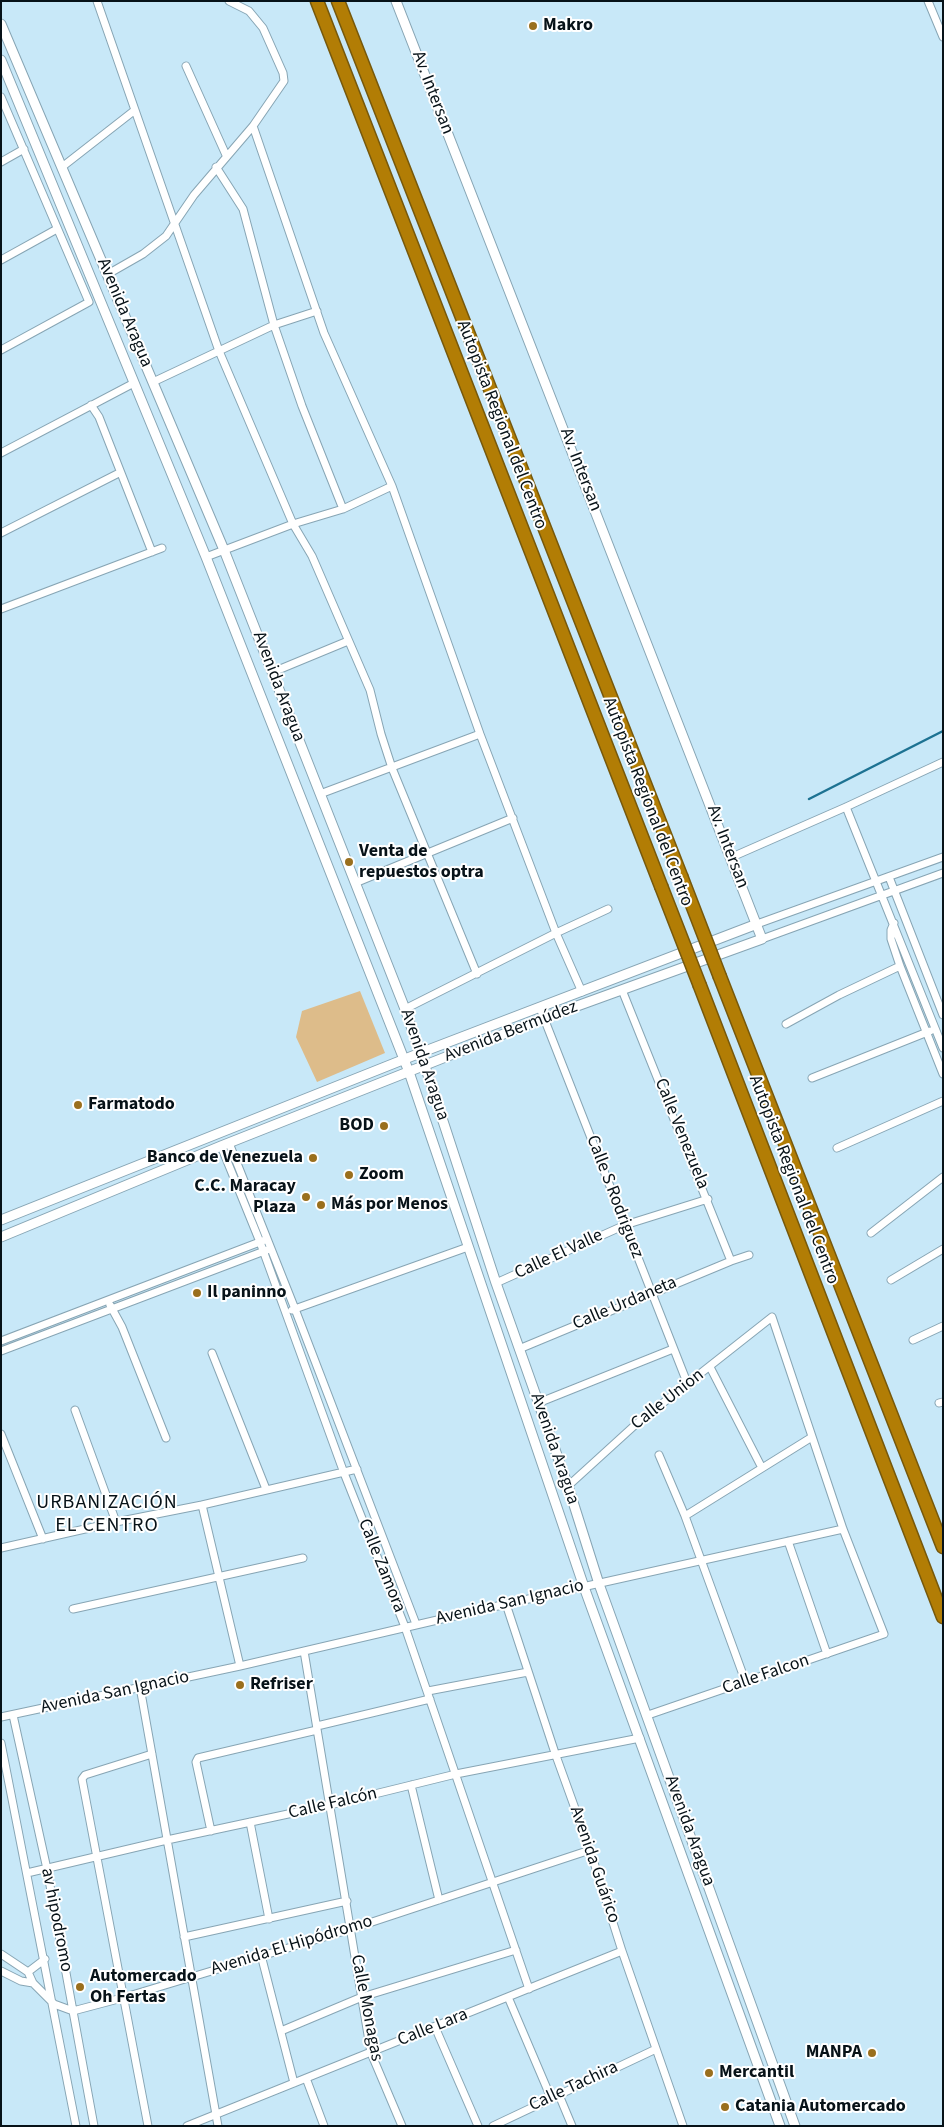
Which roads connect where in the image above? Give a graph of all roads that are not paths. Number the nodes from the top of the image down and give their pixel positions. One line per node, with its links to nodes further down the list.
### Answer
1 (97, 1): 12 (street)
2 (228, 1): 13 (street)
3 (317, 1): 140 (highway, Autopista Regional del Centro, bridge)
4 (338, 1): 131 (highway, Autopista Regional del Centro, bridge)
5 (396, 1): 51 (street, Av. Intersan)
6 (928, 1): 8 (street)
7 (1, 24): 17 (street, Avenida Aragua)
8 (943, 38)
9 (1, 60): 28 (street, Avenida Aragua)
10 (186, 66): 15 (street)
11 (1, 96): 14 (street)
12 (135, 110): 17 (street); 19 (street)
13 (252, 126): 15 (street); 23 (street)
14 (24, 149): 16 (street); 20 (street)
15 (226, 155): 18 (street)
16 (1, 162)
17 (62, 167): 22 (street, Avenida Aragua)
18 (216, 167): 19 (street); 24 (street)
19 (175, 222): 22 (street); 26 (street)
20 (57, 229): 21 (street); 25 (street)
21 (1, 260)
22 (108, 274): 27 (street, Avenida Aragua)
23 (317, 311): 24 (street); 32 (street)
24 (274, 325): 26 (street); 33 (street)
25 (1, 350)
26 (219, 351): 27 (street); 34 (street)
27 (153, 382): 37 (street, Avenida Aragua)
28 (134, 383): 29 (street); 39 (street, Avenida Aragua)
29 (91, 405): 30 (street); 31 (street)
30 (1, 453)
31 (119, 472): 35 (street); 38 (street)
32 (392, 486): 33 (street); 43 (street)
33 (343, 509): 34 (street)
34 (293, 524): 37 (street); 41 (street)
35 (1, 533)
36 (162, 548): 38 (street)
37 (224, 550): 39 (street); 42 (street, Avenida Aragua)
38 (152, 552): 40 (street)
39 (206, 557): 76 (street, Avenida Aragua)
40 (1, 609)
41 (348, 641): 42 (street); 45 (street)
42 (273, 672): 46 (street, Avenida Aragua)
43 (480, 734): 45 (street); 48 (street)
44 (943, 762): 47 (street)
45 (392, 768): 46 (street); 49 (street)
46 (320, 794): 55 (street, Avenida Aragua)
47 (846, 807): 51 (street); 54 (street)
48 (512, 818): 49 (street); 61 (street)
49 (427, 854): 55 (street); 64 (street)
50 (943, 856): 53 (street, Avenida Bermúdez)
51 (732, 857): 60 (street, Av. Intersan)
52 (943, 873): 56 (street, Avenida Bermúdez)
53 (890, 877): 54 (street, Avenida Bermúdez); 56 (street)
54 (876, 882): 57 (street); 60 (street, Avenida Bermúdez)
55 (355, 883): 68 (street, Avenida Aragua)
56 (895, 891): 57 (street, Avenida Bermúdez); 69 (street)
57 (883, 896): 59 (street); 62 (street, Avenida Bermúdez)
58 (608, 909): 61 (street)
59 (894, 923): 63 (street); 72 (street)
60 (757, 924): 62 (street, Av. Intersan); 66 (street, Avenida Bermúdez)
61 (556, 933): 64 (street); 66 (street)
62 (762, 939): 65 (street, Avenida Bermúdez)
63 (900, 966): 71 (street); 73 (street)
64 (477, 974): 68 (street)
65 (622, 990): 70 (street, Avenida Bermúdez); 86 (street, Calle Venezuela)
66 (582, 992): 67 (street, Avenida Bermúdez)
67 (540, 1008): 70 (street, Calle S Rodriguez); 75 (street, Avenida Bermúdez)
68 (405, 1009): 75 (street, Avenida Aragua)
69 (943, 1015)
70 (544, 1018): 77 (street, Avenida Bermúdez); 89 (street, Calle S Rodriguez)
71 (786, 1024)
72 (935, 1029): 73 (street); 74 (street)
73 (926, 1033): 79 (street); 80 (street)
74 (943, 1048)
75 (420, 1053): 76 (street, Avenida Bermúdez); 77 (street, Avenida Aragua)
76 (404, 1060): 78 (street, Avenida Aragua); 85 (street, Avenida Bermúdez)
77 (425, 1066): 78 (street, Avenida Bermúdez); 99 (street, Avenida Aragua)
78 (409, 1072): 82 (street, Avenida Bermúdez); 93 (street, Avenida Aragua)
79 (943, 1074)
80 (812, 1078)
81 (943, 1101): 83 (street)
82 (225, 1145): 87 (street, Avenida Bermúdez); 92 (street, Calle Zamora)
83 (837, 1148)
84 (943, 1177): 90 (street)
85 (62, 1196): 87 (street); 88 (street, Avenida Bermúdez)
86 (708, 1199): 89 (street, Calle El Valle); 97 (street, Calle Venezuela)
87 (67, 1210): 91 (street, Avenida Bermúdez)
88 (1, 1220)
89 (625, 1224): 99 (street, Calle El Valle); 100 (street, Calle S Rodriguez)
90 (871, 1233)
91 (1, 1237)
92 (264, 1240): 95 (street, Calle Zamora); 101 (street)
93 (468, 1247): 103 (street); 137 (street, Avenida Aragua)
94 (943, 1249): 98 (street)
95 (267, 1250): 102 (street); 103 (street, Calle Zamora); 104 (street, Calle Zamora)
96 (749, 1255): 97 (street)
97 (731, 1261): 100 (street, Calle Urdaneta)
98 (891, 1280)
99 (496, 1284): 109 (street, Avenida Aragua)
100 (651, 1292): 108 (street, Calle S Rodriguez); 109 (street, Calle Urdaneta)
101 (108, 1300): 102 (street); 107 (street)
102 (112, 1309): 110 (street); 118 (street)
103 (296, 1309): 104 (street); 121 (street, Calle Zamora)
104 (286, 1312): 122 (street, Calle Zamora)
105 (943, 1326): 106 (street)
106 (914, 1340)
107 (1, 1341)
108 (673, 1348): 113 (street, Calle S Rodriguez); 114 (street)
109 (519, 1349): 114 (street, Avenida Aragua)
110 (1, 1351)
111 (212, 1353): 124 (street)
112 (710, 1367): 113 (street, Calle Union); 117 (street, Calle Union); 120 (street)
113 (688, 1385): 123 (street, Calle Union)
114 (538, 1403): 123 (street, Avenida Aragua)
115 (75, 1410): 127 (street)
116 (1, 1434): 129 (street)
117 (812, 1437): 120 (street); 128 (street)
118 (166, 1438)
119 (659, 1455): 126 (street)
120 (762, 1468): 126 (street)
121 (357, 1469): 122 (street); 141 (street, Calle Zamora)
122 (344, 1473): 124 (street); 142 (street, Calle Zamora)
123 (568, 1486): 136 (street, Avenida Aragua)
124 (266, 1489): 125 (street)
125 (202, 1505): 127 (street); 135 (street)
126 (685, 1516): 134 (street)
127 (116, 1522): 129 (street)
128 (843, 1529): 130 (street, Avenida San Ignacio); 144 (street, Calle Falcon)
129 (43, 1539): 132 (street)
130 (788, 1541): 134 (street, Avenida San Ignacio); 144 (street)
131 (943, 1547)
132 (1, 1548)
133 (302, 1558): 135 (street)
134 (701, 1561): 136 (street, Avenida San Ignacio); 147 (street)
135 (220, 1577): 139 (street); 145 (street)
136 (599, 1584): 137 (street, Avenida San Ignacio); 151 (street, Avenida Aragua)
137 (584, 1587): 138 (street, Avenida San Ignacio); 154 (street, Avenida Aragua)
138 (506, 1604): 141 (street, Avenida San Ignacio); 146 (street, Avenida Guárico)
139 (73, 1609)
140 (943, 1617)
141 (416, 1624): 142 (street, Avenida San Ignacio)
142 (405, 1627): 143 (street, Avenida San Ignacio); 149 (street, Calle Zamora)
143 (304, 1651): 145 (street, Avenida San Ignacio); 153 (street, Calle Monagas)
144 (827, 1654): 147 (street, Calle Falcon)
145 (240, 1666): 148 (street, Avenida San Ignacio)
146 (528, 1672): 149 (street); 156 (street, Avenida Guárico)
147 (746, 1682): 151 (street, Calle Falcon)
148 (140, 1687): 150 (street, Avenida San Ignacio); 157 (street)
149 (429, 1695): 153 (street); 158 (street, Calle Zamora)
150 (13, 1715): 152 (street, Avenida San Ignacio); 166 (street, av hipodromo)
151 (648, 1715): 210 (street, Avenida Aragua)
152 (1, 1717)
153 (317, 1728): 160 (street, Calle Monagas); 162 (street)
154 (640, 1738): 156 (street, Calle Falcón); 209 (street, Avenida Aragua)
155 (1, 1743): 167 (street, av hipodromo)
156 (555, 1753): 158 (street, Calle Falcón); 164 (street, Avenida Guárico)
157 (152, 1754): 163 (street); 165 (street)
158 (456, 1774): 159 (street, Calle Falcón); 168 (street, Calle Zamora)
159 (410, 1785): 160 (street, Calle Falcón); 169 (street)
160 (330, 1805): 161 (street, Calle Falcón); 170 (street, Calle Monagas)
161 (250, 1822): 162 (street, Calle Falcón); 171 (street)
162 (211, 1831): 163 (street, Calle Falcón)
163 (168, 1840): 165 (street, Calle Falcón); 173 (street)
164 (590, 1850): 168 (street, Avenida El Hipódromo); 175 (street, Avenida Guárico)
165 (96, 1857): 166 (street, Calle Falcón); 186 (street)
166 (47, 1869): 167 (street, Calle Falcón); 188 (street, av hipodromo)
167 (27, 1873): 178 (street, av hipodromo)
168 (493, 1882): 169 (street, Avenida El Hipódromo); 174 (street, Calle Zamora)
169 (439, 1900): 172 (street, Avenida El Hipódromo)
170 (347, 1902): 171 (street); 172 (street, Calle Monagas)
171 (269, 1919): 173 (street)
172 (351, 1928): 177 (street, Avenida El Hipódromo); 184 (street, Calle Monagas)
173 (184, 1937): 181 (street)
174 (516, 1950): 183 (street, Calle Zamora); 184 (street)
175 (622, 1951): 183 (street, Calle Lara); 191 (street, Avenida Guárico)
176 (1, 1954): 180 (street)
177 (261, 1955): 181 (street, Avenida El Hipódromo); 190 (street)
178 (45, 1959): 180 (street); 187 (street, av hipodromo)
179 (1, 1972): 182 (street)
180 (28, 1972): 182 (street)
181 (191, 1976): 186 (street, Avenida El Hipódromo); 197 (street)
182 (33, 1983): 187 (street)
183 (530, 1989): 185 (street, Calle Lara)
184 (362, 1997): 190 (street); 192 (street, Calle Monagas)
185 (508, 1997): 189 (street, Calle Lara); 196 (street)
186 (122, 1998): 188 (street, Avenida El Hipódromo); 201 (street)
187 (54, 2004): 188 (street); 199 (street, av hipodromo)
188 (73, 2011): 200 (street, av hipodromo)
189 (435, 2027): 192 (street, Calle Lara); 206 (street)
190 (280, 2031): 194 (street)
191 (656, 2049): 195 (street, Calle Tachira); 198 (street, Avenida Guárico)
192 (371, 2053): 193 (street, Calle Lara); 205 (street, Calle Monagas)
193 (306, 2078): 194 (street, Calle Lara); 204 (street)
194 (294, 2083): 197 (street, Calle Lara)
195 (559, 2095): 196 (street, Calle Tachira); 208 (street)
196 (551, 2098): 207 (street, Calle Tachira)
197 (216, 2114): 202 (street, Calle Lara); 203 (street)
198 (681, 2125)
199 (76, 2126)
200 (94, 2126)
201 (148, 2126)
202 (187, 2126)
203 (218, 2126)
204 (324, 2126)
205 (402, 2126)
206 (478, 2126)
207 (493, 2126)
208 (572, 2126)
209 (780, 2126)
210 (795, 2126)

